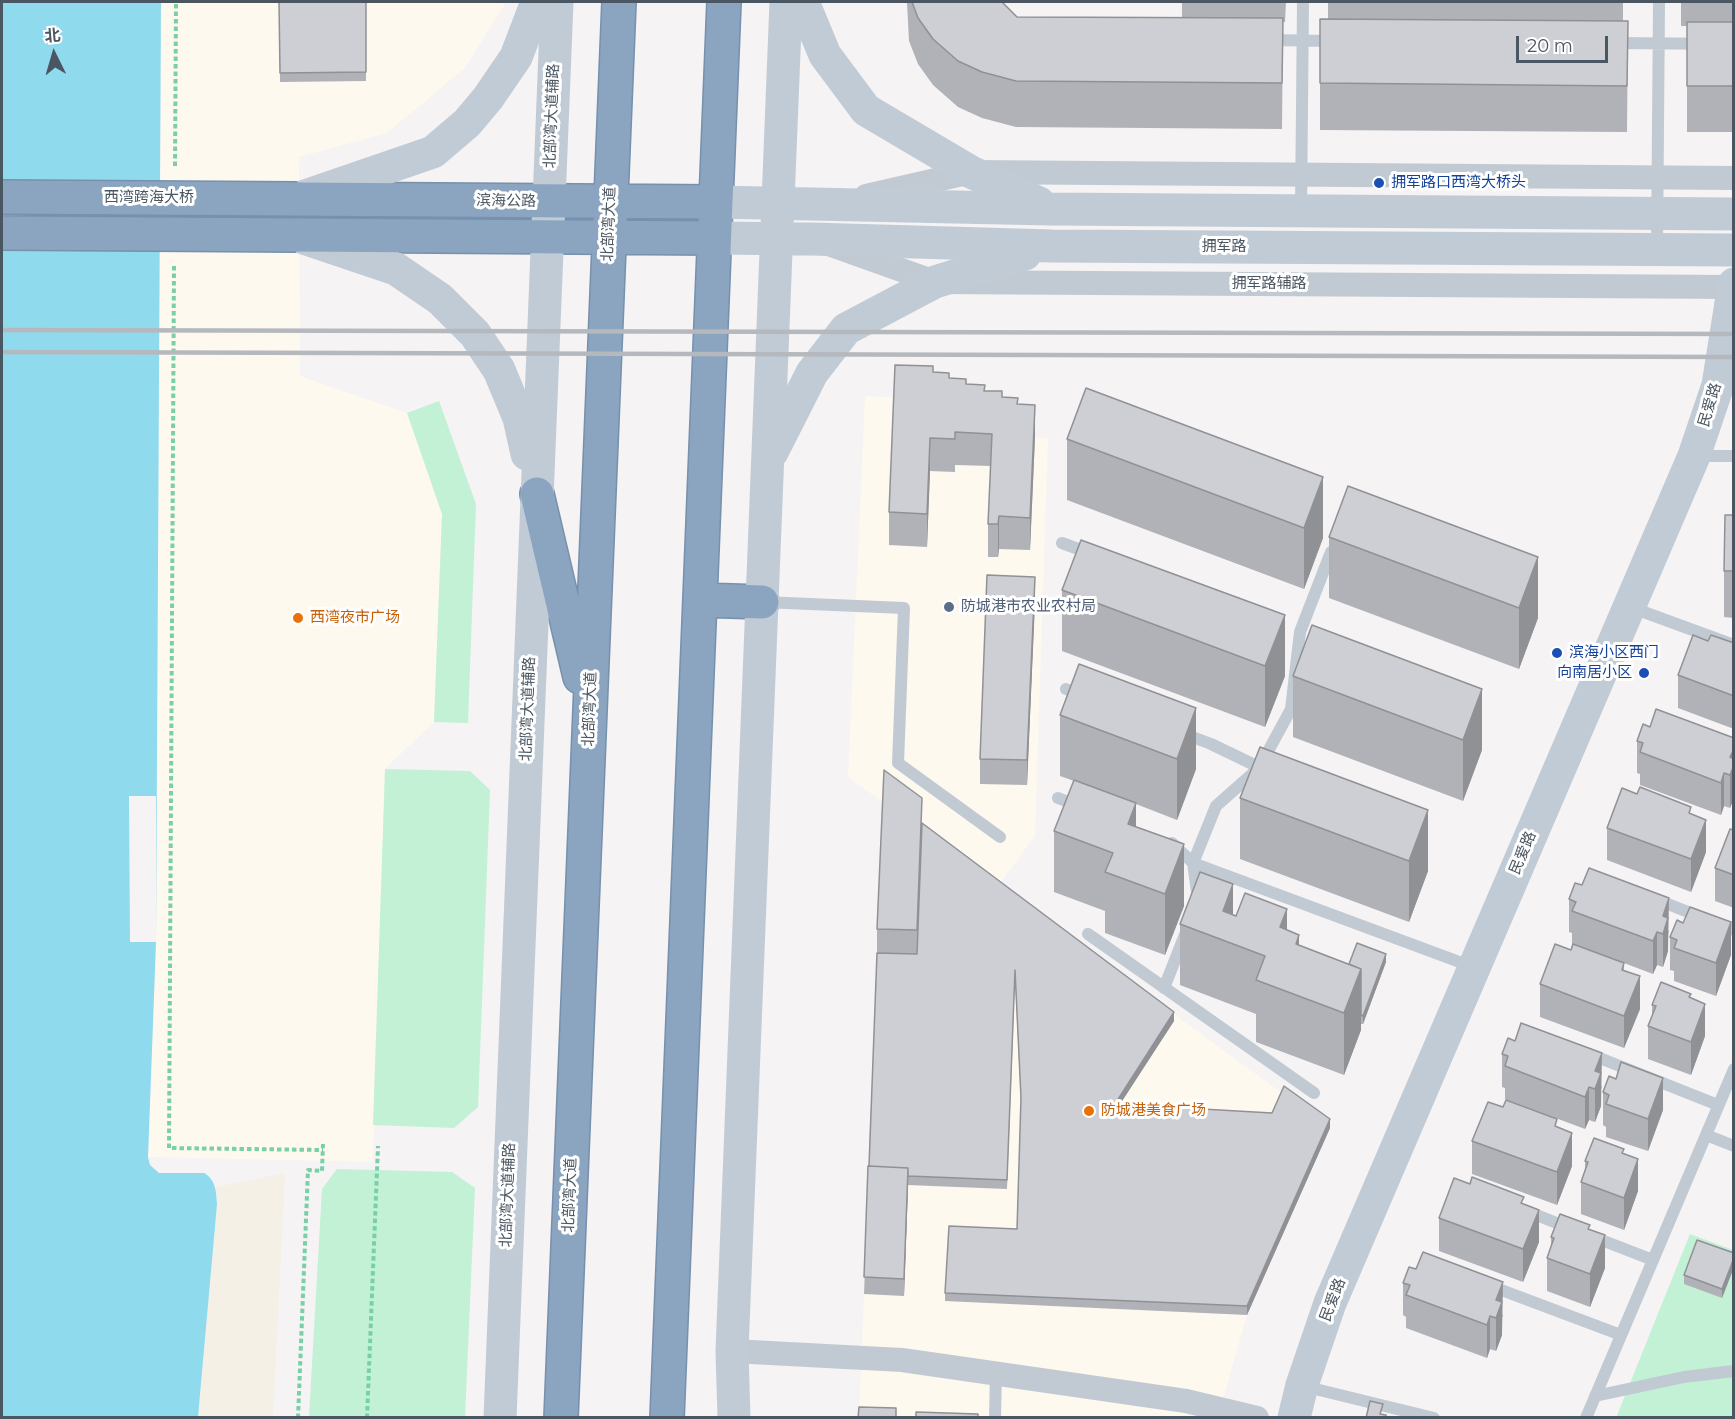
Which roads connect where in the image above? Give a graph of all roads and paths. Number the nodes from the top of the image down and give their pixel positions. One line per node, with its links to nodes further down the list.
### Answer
1 (176, 2): 16 (path)
2 (537, 2): 22 (main road)
3 (557, 2): 23 (main road, 北部湾大道辅路)
4 (619, 2): 24 (highway, 北部湾大道)
5 (724, 2): 25 (highway)
6 (786, 2): 26 (main road)
7 (803, 2): 17 (main road)
8 (1303, 2): 11 (lane)
9 (1659, 2): 14 (lane)
10 (1256, 40): 11 (lane)
11 (1302, 40): 12 (lane); 18 (lane)
12 (1350, 41)
13 (1599, 43): 14 (lane)
14 (1659, 44): 15 (lane); 19 (lane)
15 (1734, 44)
16 (175, 169)
17 (970, 172): 18 (street); 27 (street); 28 (main road)
18 (1301, 175): 19 (street); 29 (lane)
19 (1658, 177): 20 (street); 30 (lane)
20 (1734, 178)
21 (2, 197): 22 (highway, 西湾跨海大桥, bridge)
22 (297, 199): 23 (highway, 滨海公路)
23 (548, 201): 24 (highway, 滨海公路); 34 (main road, 北部湾大道辅路)
24 (610, 201): 25 (highway, 滨海公路); 35 (highway, 北部湾大道)
25 (716, 202): 26 (main road); 36 (highway)
26 (778, 202): 27 (main road); 37 (main road)
27 (834, 203): 28 (main road)
28 (1051, 209): 29 (main road)
29 (1301, 211): 30 (main road)
30 (1658, 214): 31 (main road); 40 (lane)
31 (1734, 214)
32 (2, 233): 33 (highway, bridge)
33 (296, 236): 34 (highway); 48 (main road)
34 (547, 237): 35 (highway); 48 (main road, 北部湾大道辅路)
35 (609, 238): 36 (highway); 58 (highway, 北部湾大道)
36 (714, 238): 37 (main road, 拥军路); 52 (highway)
37 (776, 238): 38 (main road, 拥军路); 47 (main road)
38 (812, 239): 39 (main road, 拥军路); 43 (street, 拥军路辅路)
39 (1052, 246): 40 (main road, 拥军路); 43 (main road)
40 (1658, 250): 41 (main road, 拥军路)
41 (1734, 250)
42 (174, 264): 80 (path)
43 (935, 282): 44 (street, 拥军路辅路); 47 (main road)
44 (1733, 286): 45 (main road, 民爱路)
45 (1694, 456): 46 (lane); 54 (main road, 民爱路)
46 (1734, 456)
47 (767, 462): 53 (main road)
48 (537, 494): 58 (highway); 92 (main road, 北部湾大道辅路)
49 (1062, 543): 51 (lane)
50 (1331, 552): 60 (lane)
51 (1106, 559)
52 (700, 600): 53 (highway); 94 (highway)
53 (762, 602): 65 (lane); 85 (main road)
54 (1629, 607): 55 (lane); 70 (main road, 民爱路)
55 (1734, 645)
56 (1066, 689): 57 (lane)
57 (1099, 702)
58 (589, 716): 93 (highway, 北部湾大道)
59 (1167, 727): 60 (lane)
60 (1259, 768): 61 (lane); 66 (lane)
61 (1280, 776)
62 (1058, 798): 63 (lane)
63 (1091, 811)
64 (1157, 836): 66 (lane)
65 (1000, 837)
66 (1193, 863): 70 (lane); 71 (lane)
67 (1639, 893): 68 (lane)
68 (1734, 930)
69 (1088, 934): 71 (lane)
70 (1474, 968): 88 (main road, 民爱路)
71 (1164, 988): 74 (lane)
72 (1577, 1049): 75 (lane)
73 (1734, 1069): 75 (lane)
74 (1314, 1093)
75 (1718, 1105): 76 (lane)
76 (1706, 1135): 79 (lane); 82 (lane)
77 (322, 1144): 80 (path)
78 (378, 1146): 91 (path)
79 (1734, 1146)
80 (322, 1150): 90 (path)
81 (1515, 1207): 82 (lane)
82 (1653, 1260): 84 (lane)
83 (1475, 1281): 84 (lane)
84 (1621, 1335): 89 (lane)
85 (732, 1351): 87 (street); 95 (main road)
86 (1734, 1371): 89 (lane)
87 (996, 1372): 96 (lane); 97 (street)
88 (1302, 1385): 98 (main road, 民爱路); 99 (lane)
89 (1595, 1396): 100 (lane)
90 (298, 1418)
91 (367, 1418)
92 (500, 1418)
93 (561, 1418)
94 (667, 1418)
95 (734, 1418)
96 (995, 1418)
97 (1257, 1418)
98 (1294, 1418)
99 (1434, 1418)
100 (1586, 1418)

